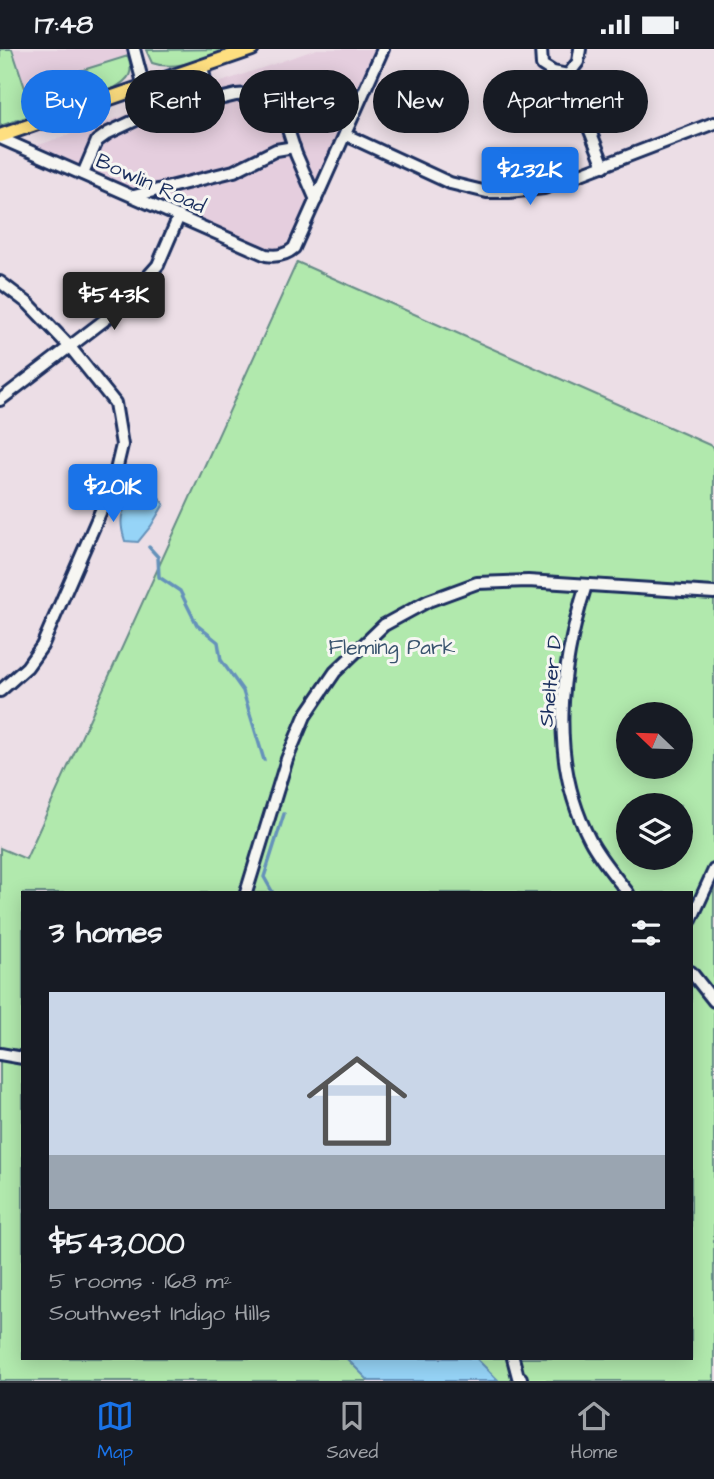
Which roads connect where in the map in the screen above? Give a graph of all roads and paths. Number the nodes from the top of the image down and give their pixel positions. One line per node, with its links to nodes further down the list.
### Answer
1 (134, 49): 7 (street)
2 (252, 49): 6 (main road)
3 (383, 49): 17 (street)
4 (541, 49): 10 (street)
5 (580, 49): 11 (street)
6 (202, 66): 8 (main road); 9 (street)
7 (139, 70)
8 (190, 70)
9 (203, 70)
10 (550, 70)
11 (572, 70)
12 (125, 92): 18 (main road)
13 (225, 98): 19 (street)
14 (714, 123): 20 (street)
15 (125, 125): 21 (street)
16 (591, 133): 20 (street)
17 (346, 135): 20 (street); 23 (street)
18 (0, 137): 21 (street, Bowlin Road)
19 (294, 147): 22 (street); 23 (street)
20 (604, 166)
21 (83, 174): 22 (street, Bowlin Road)
22 (134, 196): 24 (street, Bowlin Road)
23 (316, 200): 24 (street, Bowlin Road)
24 (179, 216): 26 (street)
25 (0, 282): 26 (street)
26 (70, 347): 27 (street); 30 (street)
27 (0, 400)
28 (586, 585): 29 (street); 32 (street); 33 (street, Shelter D)
29 (714, 593)
30 (0, 691)
31 (714, 870): 34 (street)
32 (247, 891)
33 (627, 891)
34 (693, 916)
35 (693, 975): 36 (street)
36 (714, 1001)
37 (0, 1054): 38 (street)
38 (21, 1058)
39 (514, 1360): 40 (street)
40 (521, 1378)

